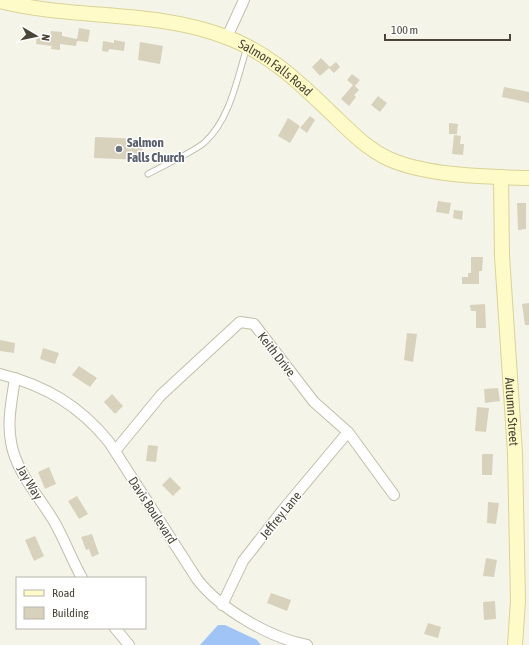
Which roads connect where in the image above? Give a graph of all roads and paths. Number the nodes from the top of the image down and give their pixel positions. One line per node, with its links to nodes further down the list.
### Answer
1 (244, 0): 3 (street)
2 (0, 1): 3 (street, Salmon Falls Road)
3 (227, 37): 4 (street, Salmon Falls Road)
4 (247, 46): 5 (lane); 6 (street, Salmon Falls Road)
5 (148, 174)
6 (501, 177): 7 (street, Salmon Falls Road); 18 (street, Autumn Street)
7 (529, 178)
8 (0, 374): 9 (street, Davis Boulevard)
9 (15, 378): 11 (street, Davis Boulevard); 13 (street, Jay Way)
10 (348, 432): 11 (street, Keith Drive); 12 (street, Keith Drive); 14 (street, Jeffrey Lane)
11 (115, 451): 14 (street, Davis Boulevard)
12 (394, 494)
13 (82, 577)
14 (222, 605): 17 (street, Davis Boulevard)
15 (116, 629): 16 (street)
16 (129, 645)
17 (307, 645)
18 (516, 645)

